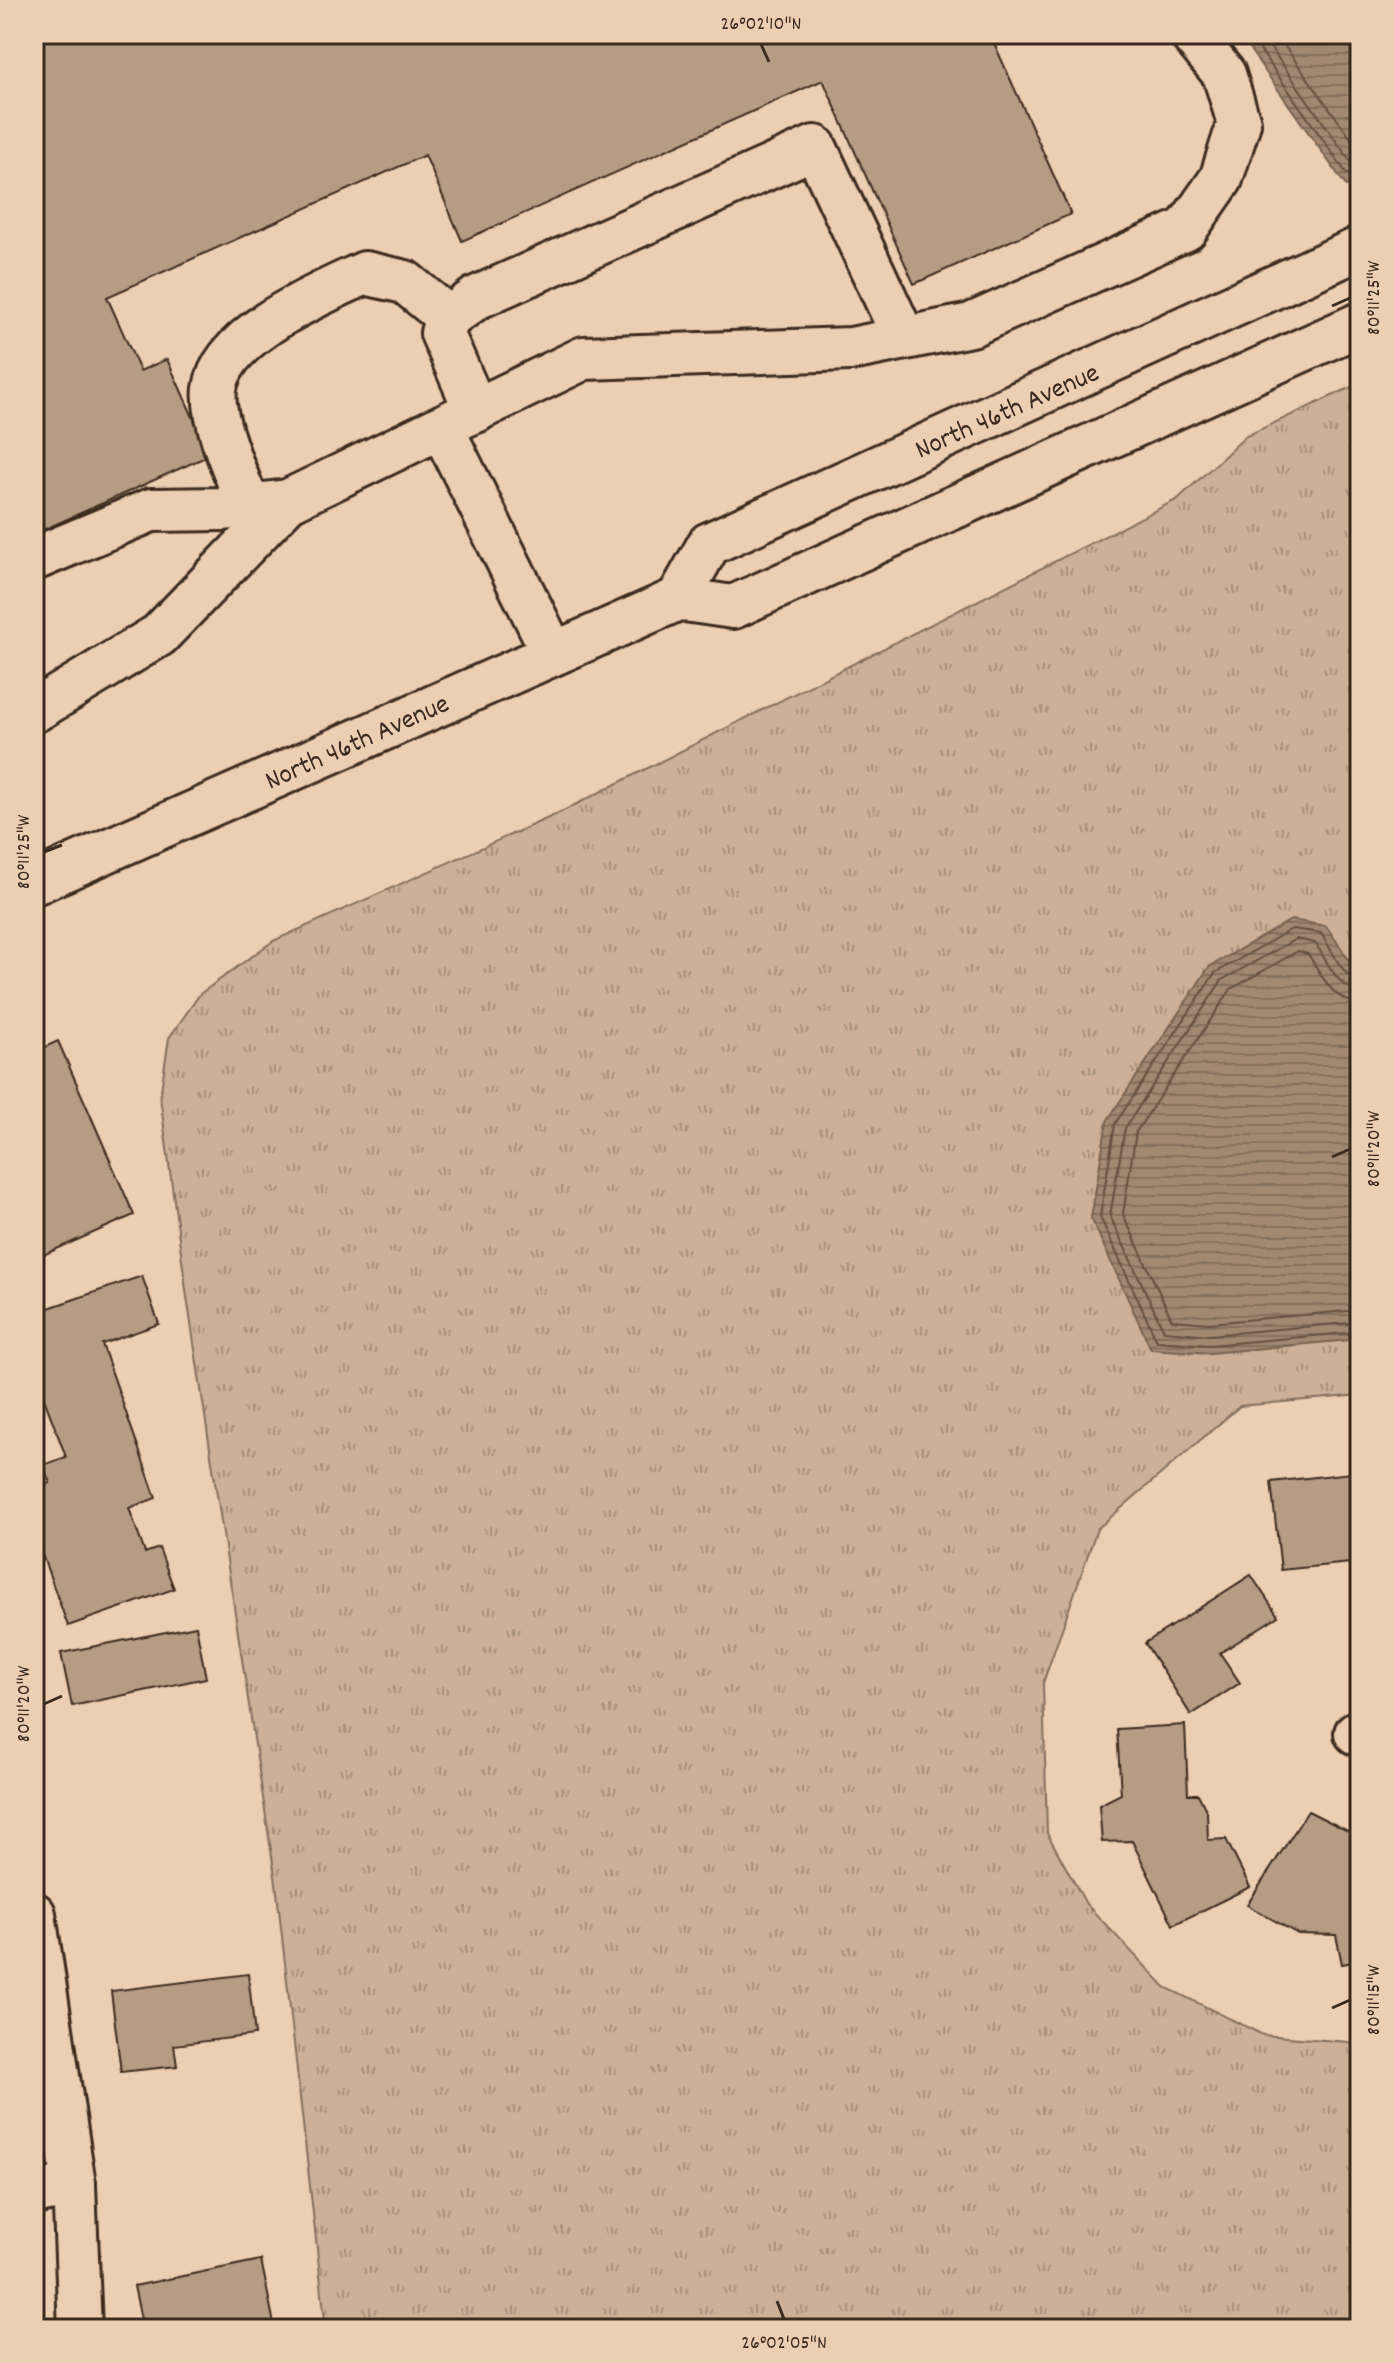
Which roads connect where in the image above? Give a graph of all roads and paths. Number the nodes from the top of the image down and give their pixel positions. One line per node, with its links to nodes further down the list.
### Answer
1 (1191, 34): 5 (street)
2 (1360, 248): 9 (street, North 46th Avenue)
3 (449, 318): 5 (street); 6 (street); 7 (street)
4 (1360, 324): 9 (street)
5 (904, 338): 6 (street)
6 (459, 420): 7 (street); 10 (street)
7 (269, 504): 8 (street); 11 (street)
8 (34, 559)
9 (678, 599): 10 (street, North 46th Avenue)
10 (553, 653): 12 (street, North 46th Avenue)
11 (34, 711)
12 (34, 883)
13 (34, 1914): 14 (street)
14 (54, 2189): 15 (street)
15 (80, 2329)

